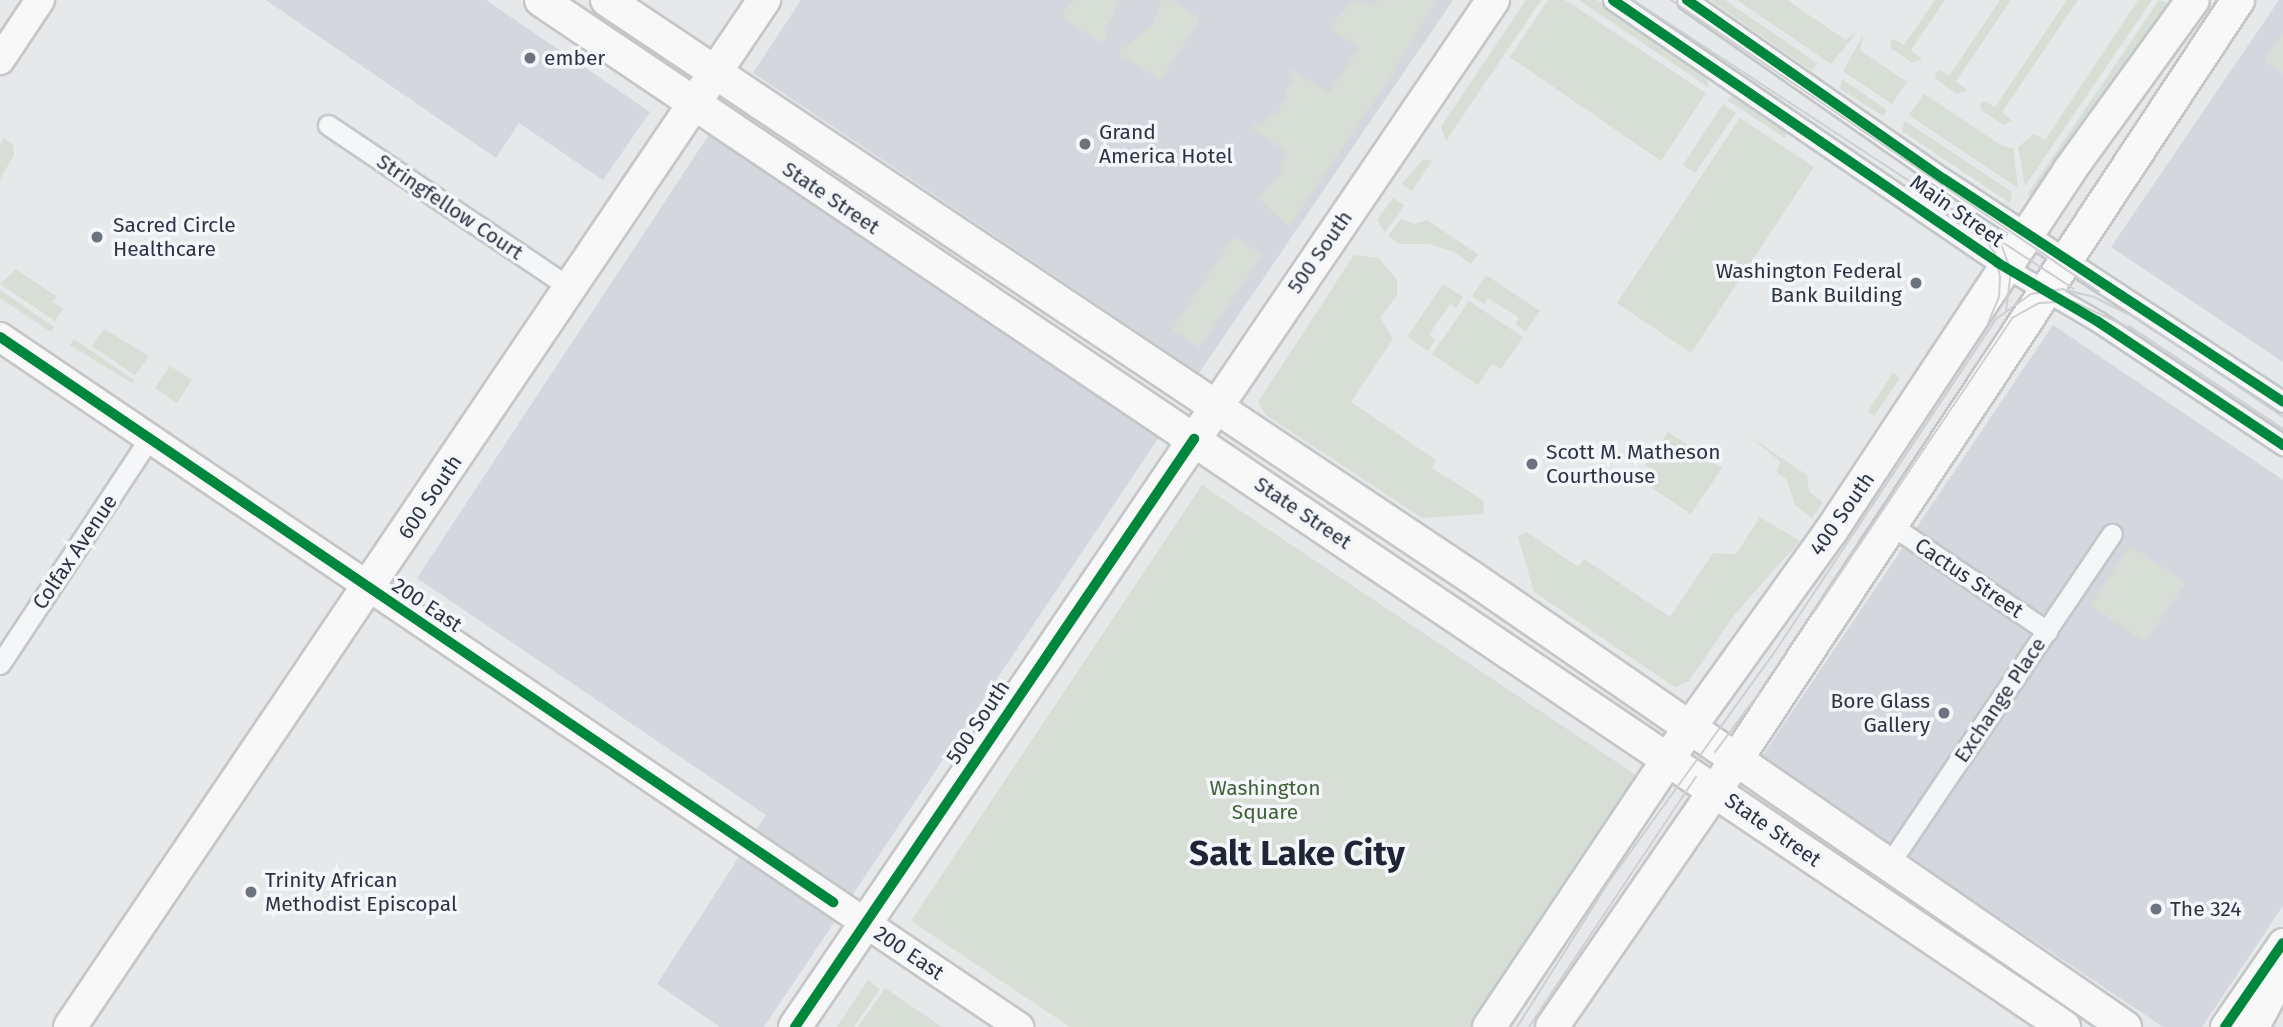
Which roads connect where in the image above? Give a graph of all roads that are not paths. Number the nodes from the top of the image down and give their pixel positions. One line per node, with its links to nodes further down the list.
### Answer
1 (40, 0): 10 (street)
2 (541, 0): 12 (main road, State Street)
3 (607, 0): 11 (main road, State Street)
4 (764, 0): 11 (main road, 600 South)
5 (1493, 0): 21 (main road, 500 South)
6 (1613, 0): 16 (street, Main Street)
7 (1687, 0): 14 (street, Main Street)
8 (2193, 0): 14 (main road, 400 South)
9 (2238, 0): 15 (main road)
10 (0, 60)
11 (715, 73): 12 (main road, 600 South); 21 (main road, State Street)
12 (694, 104): 17 (main road, 600 South); 23 (main road, State Street)
13 (328, 125): 17 (street, Stringfellow Court)
14 (2028, 234): 15 (street, Main Street); 16 (main road, 400 South)
15 (2069, 258): 18 (main road); 20 (street, Main Street)
16 (2006, 268): 18 (street, Main Street); 30 (main road, 400 South)
17 (572, 289): 27 (main road, 600 South)
18 (2046, 293): 24 (street, Main Street); 25 (main road)
19 (0, 337): 22 (street, 200 East)
20 (2283, 402)
21 (1217, 406): 23 (main road, 500 South); 30 (main road, State Street)
22 (149, 439): 27 (street, 200 East); 29 (street, Colfax Avenue)
23 (1194, 439): 31 (main road, State Street); 35 (main road, 500 South)
24 (2283, 445)
25 (1891, 525): 28 (street, Cactus Street); 32 (main road)
26 (2112, 534): 28 (street, Exchange Place)
27 (368, 588): 35 (street, 200 East); 39 (main road, 600 South)
28 (2046, 631): 34 (street, Exchange Place)
29 (0, 664)
30 (1690, 727): 31 (main road, 400 South); 32 (main road, State Street)
31 (1669, 759): 33 (main road, State Street); 42 (main road, 400 South)
32 (1736, 760): 33 (main road); 34 (main road, State Street)
33 (1715, 789): 43 (main road); 44 (main road, State Street)
34 (1887, 867): 45 (main road, State Street)
35 (864, 923): 40 (main road, 500 South); 41 (street, 200 East)
36 (2283, 943): 46 (street)
37 (2283, 974): 47 (street)
38 (2283, 1004): 48 (street)
39 (71, 1027)
40 (795, 1027)
41 (1019, 1027)
42 (1489, 1027)
43 (1552, 1027)
44 (2064, 1027)
45 (2125, 1027)
46 (2225, 1027)
47 (2255, 1027)
48 (2268, 1027)

